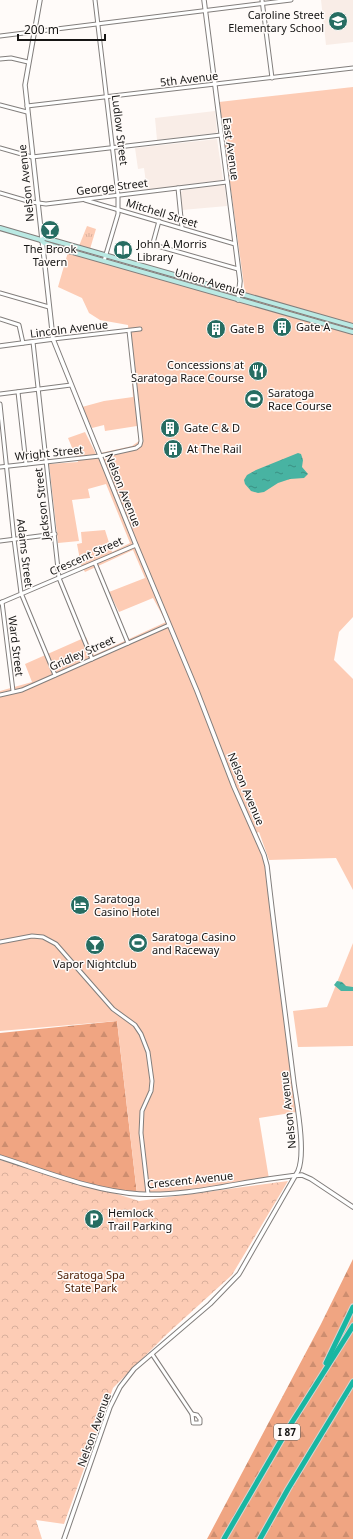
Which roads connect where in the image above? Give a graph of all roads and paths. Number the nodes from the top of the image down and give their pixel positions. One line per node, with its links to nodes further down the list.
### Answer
1 (40, 0): 8 (street, Nelson Avenue)
2 (95, 0): 7 (street, Ludlow Street)
3 (204, 0): 6 (street, East Avenue)
4 (291, 0): 5 (street)
5 (262, 2): 6 (street); 13 (street)
6 (205, 10): 7 (street); 14 (street, East Avenue)
7 (98, 24): 8 (street); 15 (street, Ludlow Street)
8 (34, 31): 9 (street); 11 (street, Nelson Avenue)
9 (0, 36)
10 (0, 59): 11 (street)
11 (28, 62): 17 (street, Nelson Avenue)
12 (353, 68): 13 (street, 5th Avenue)
13 (272, 78): 14 (street, 5th Avenue)
14 (214, 85): 15 (street, 5th Avenue); 19 (street, East Avenue)
15 (106, 97): 17 (street, 5th Avenue); 21 (street, Ludlow Street)
16 (0, 105): 18 (street)
17 (27, 106): 18 (street, Nelson Avenue)
18 (27, 112): 22 (street, Nelson Avenue)
19 (221, 135): 21 (street); 23 (street, East Avenue)
20 (0, 148): 22 (street)
21 (113, 148): 22 (street); 26 (street, Ludlow Street)
22 (32, 157): 28 (street, Nelson Avenue)
23 (227, 182): 24 (street, George Street); 34 (street, East Avenue)
24 (178, 188): 26 (street, George Street); 32 (street)
25 (0, 193): 28 (street, George Street)
26 (118, 195): 27 (street, George Street); 29 (street, Ludlow Street)
27 (84, 199): 28 (street, George Street); 29 (street, Mitchell Street)
28 (37, 203): 33 (street, Nelson Avenue)
29 (119, 210): 30 (street, Mitchell Street); 35 (street, Ludlow Street)
30 (159, 221): 32 (street, Mitchell Street); 37 (street)
31 (0, 228): 33 (main road, Union Avenue)
32 (182, 228): 34 (street, Mitchell Street)
33 (41, 240): 35 (main road, Union Avenue); 36 (main road, Union Avenue); 41 (street, Nelson Avenue)
34 (235, 244): 37 (street, East Avenue)
35 (106, 255): 36 (street, Ludlow Street); 39 (main road, Union Avenue)
36 (104, 261): 40 (main road, Union Avenue)
37 (238, 269): 39 (street, East Avenue)
38 (0, 293): 41 (street)
39 (239, 294): 40 (street, East Avenue); 43 (main road, Union Avenue)
40 (238, 300): 46 (main road, Union Avenue)
41 (49, 307): 47 (street, Nelson Avenue)
42 (0, 319): 49 (street)
43 (353, 326)
44 (140, 329): 45 (street, Lincoln Avenue)
45 (129, 331): 47 (street, Lincoln Avenue); 56 (street, Wright Street)
46 (353, 332)
47 (53, 339): 48 (street, Lincoln Avenue); 51 (street, Nelson Avenue)
48 (33, 342): 49 (street, Lincoln Avenue); 52 (street, Jackson Street)
49 (23, 343): 50 (street, Lincoln Avenue)
50 (0, 346)
51 (71, 385): 52 (street); 56 (street, Nelson Avenue)
52 (39, 389): 53 (street); 57 (street, Jackson Street)
53 (18, 392): 54 (street); 58 (street)
54 (0, 394)
55 (0, 404): 59 (street, Adams Street)
56 (100, 456): 57 (street, Wright Street); 64 (street, Nelson Avenue)
57 (47, 462): 58 (street, Wright Street); 61 (street, Jackson Street)
58 (26, 464): 59 (street, Wright Street)
59 (7, 466): 60 (street, Wright Street); 62 (street, Adams Street)
60 (0, 467)
61 (54, 534): 62 (street); 66 (street, Jackson Street)
62 (14, 539): 63 (street); 67 (street, Adams Street)
63 (0, 541)
64 (136, 545): 65 (street, Crescent Street); 69 (street, Nelson Avenue)
65 (95, 563): 66 (street, Crescent Street); 70 (street)
66 (59, 578): 67 (street, Crescent Street); 71 (street, Jackson Street)
67 (21, 593): 68 (street, Crescent Street); 72 (street, Adams Street)
68 (1, 602): 73 (street, Ward Street)
69 (170, 626): 70 (street, Gridley Street); 77 (street, Nelson Avenue)
70 (128, 643): 71 (street, Gridley Street)
71 (92, 659): 72 (street, Gridley Street)
72 (55, 675): 73 (street, Gridley Street)
73 (13, 691): 74 (street, Gridley Street)
74 (0, 695)
75 (0, 942): 78 (street)
76 (0, 1157): 78 (street, Crescent Avenue)
77 (295, 1176): 78 (street, Crescent Avenue); 79 (street, Crescent Avenue); 82 (street, Nelson Avenue)
78 (148, 1194)
79 (353, 1207)
80 (353, 1307): 84 (highway)
81 (353, 1326): 84 (highway, I 87)
82 (152, 1354): 85 (street); 86 (street, Nelson Avenue)
83 (353, 1382): 88 (highway, I 87)
84 (312, 1391): 87 (highway, I 87)
85 (192, 1414)
86 (64, 1539)
87 (224, 1539)
88 (260, 1539)

